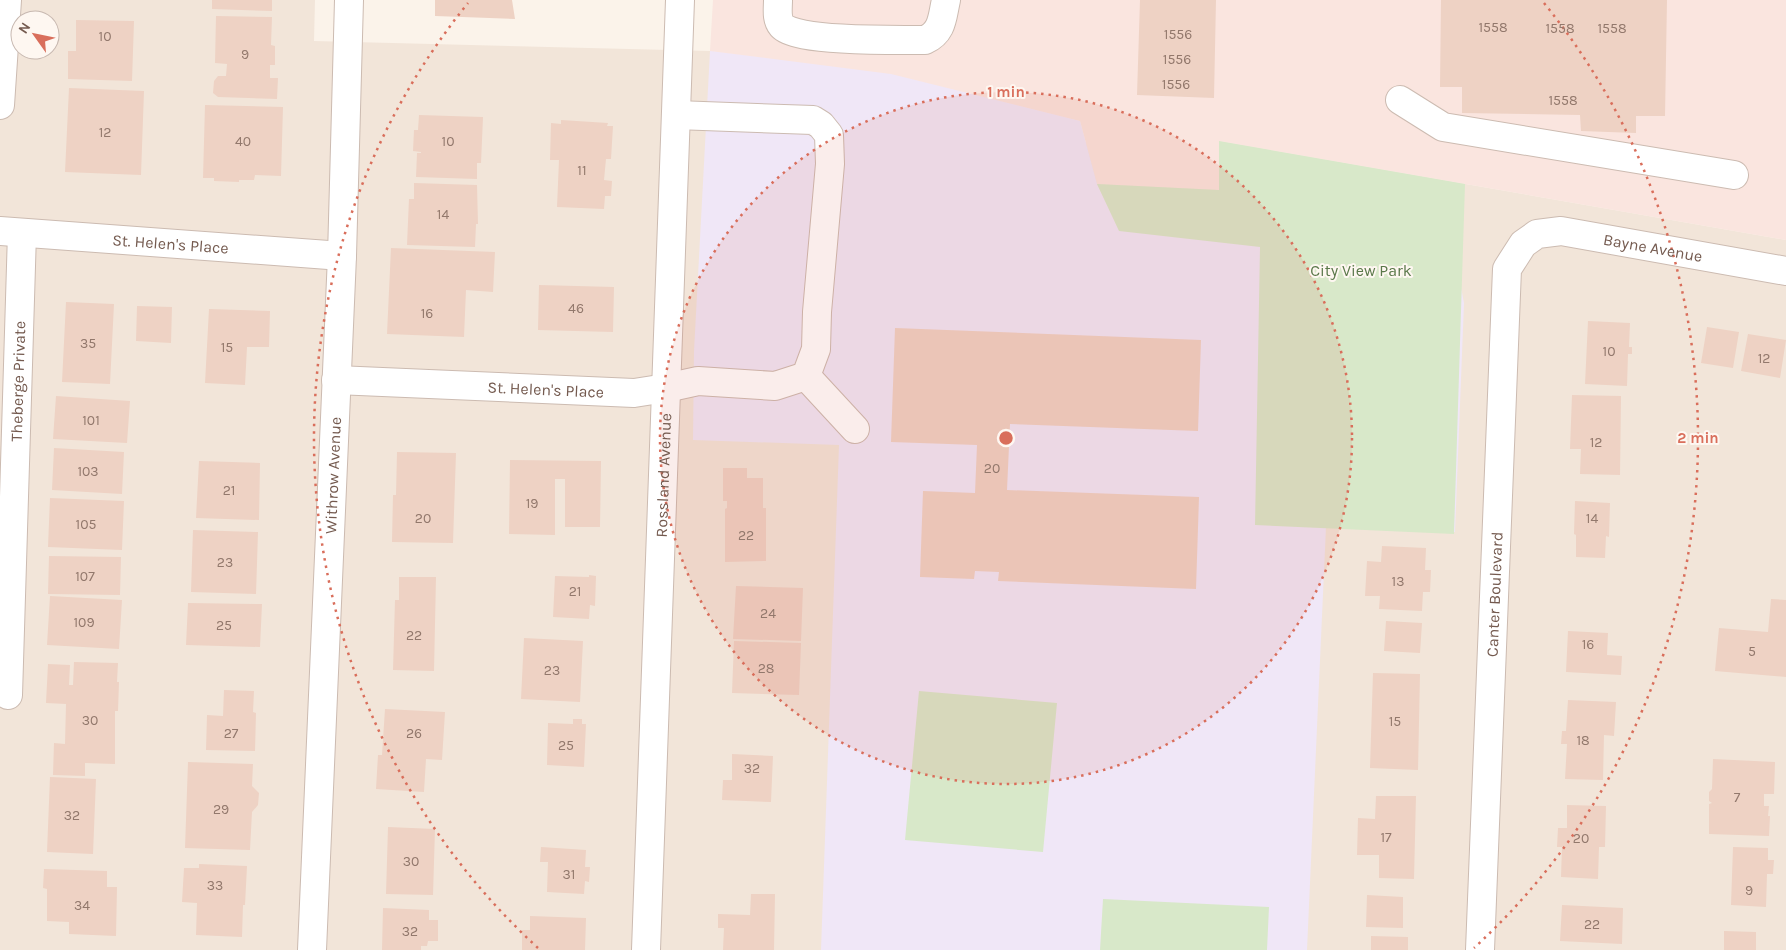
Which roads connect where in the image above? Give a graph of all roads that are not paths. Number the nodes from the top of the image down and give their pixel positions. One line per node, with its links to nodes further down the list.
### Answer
1 (7, 0): 7 (street)
2 (349, 0): 12 (street, Withrow Avenue)
3 (680, 0): 8 (street, Rossland Avenue)
4 (778, 0): 5 (street)
5 (946, 0)
6 (1400, 100): 9 (street)
7 (0, 105)
8 (676, 116): 14 (street); 16 (street, Rossland Avenue)
9 (1734, 175)
10 (11, 232): 12 (street, St. Helen's Place); 18 (street, Theberge Private)
11 (1523, 244): 13 (street, Bayne Avenue); 22 (street, Canter Boulevard)
12 (342, 256): 15 (street, Withrow Avenue)
13 (1786, 271)
14 (806, 376): 16 (street, St. Helen's Place); 17 (street)
15 (336, 380): 16 (street, St. Helen's Place); 20 (street, Withrow Avenue)
16 (666, 388): 21 (street, Rossland Avenue)
17 (855, 429)
18 (6, 530): 19 (street, Theberge Private)
19 (8, 695)
20 (312, 950)
21 (646, 950)
22 (1480, 950)

